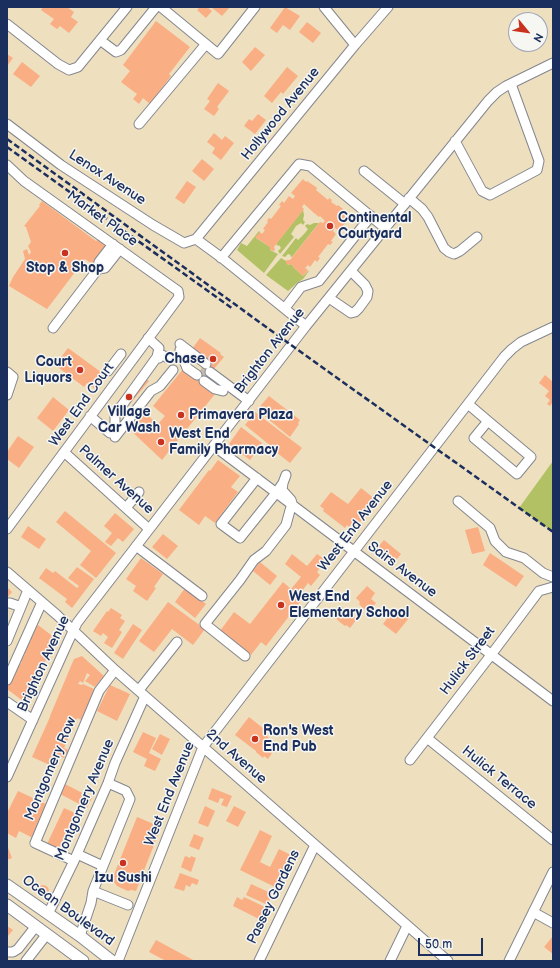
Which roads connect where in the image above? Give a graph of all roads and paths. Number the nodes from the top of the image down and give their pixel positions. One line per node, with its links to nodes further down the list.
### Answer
1 (127, 7): 8 (street)
2 (156, 7): 8 (street)
3 (161, 7): 9 (street)
4 (255, 7): 9 (street)
5 (324, 7): 10 (street)
6 (388, 7): 10 (street, Hollywood Avenue)
7 (7, 24): 8 (street)
8 (100, 40)
9 (206, 44): 14 (street)
10 (355, 45): 22 (street, Hollywood Avenue)
11 (553, 64): 12 (street, Brighton Avenue)
12 (511, 84): 15 (street, Brighton Avenue); 15 (street)
13 (7, 124): 22 (street, Lenox Avenue)
14 (140, 124)
15 (455, 141): 18 (street, Brighton Avenue)
16 (7, 165): 23 (street, Market Place)
17 (364, 171): 18 (street)
18 (407, 201): 20 (street, Brighton Avenue); 21 (street)
19 (371, 216): 20 (street); 24 (street); 28 (street)
20 (385, 228): 25 (street, Brighton Avenue)
21 (477, 237)
22 (196, 239): 24 (street)
23 (116, 247): 26 (street, Market Place); 31 (street)
24 (221, 258): 28 (street)
25 (351, 271): 27 (street, Brighton Avenue); 27 (street)
26 (179, 297): 32 (street, West End Court)
27 (329, 298): 29 (street, Brighton Avenue)
28 (285, 308): 29 (street)
29 (306, 326): 39 (street, Brighton Avenue)
30 (553, 327): 40 (street, West End Avenue)
31 (53, 328)
32 (148, 338): 33 (street); 41 (street, West End Court)
33 (159, 351): 39 (street); 43 (street)
34 (120, 354): 37 (street)
35 (173, 370): 43 (street)
36 (7, 372): 38 (street)
37 (108, 372)
38 (7, 395)
39 (249, 401): 44 (street, Brighton Avenue)
40 (468, 404): 42 (street); 55 (street, West End Avenue)
41 (90, 416): 43 (street); 45 (street, West End Court)
42 (488, 421): 42 (street)
43 (115, 431)
44 (214, 446): 46 (street, Sairs Avenue); 53 (street, Brighton Avenue)
45 (64, 452): 51 (street, Palmer Avenue); 52 (street, West End Court)
46 (257, 478): 48 (street, Sairs Avenue); 48 (street)
47 (140, 492): 51 (street)
48 (276, 493): 50 (street, Sairs Avenue); 50 (street)
49 (458, 501): 57 (street)
50 (292, 504): 55 (street, Sairs Avenue); 68 (street)
51 (126, 508): 53 (street, Palmer Avenue)
52 (7, 529)
53 (149, 529): 54 (street, Brighton Avenue)
54 (136, 546): 60 (street); 64 (street, Brighton Avenue)
55 (354, 551): 67 (street, Sairs Avenue); 76 (street, West End Avenue)
56 (7, 572): 59 (street, 2nd Avenue)
57 (553, 577)
58 (553, 587): 67 (street, Hulick Street)
59 (28, 590): 61 (street, 2nd Avenue); 63 (street)
60 (202, 596)
61 (42, 602): 64 (street, 2nd Avenue); 70 (street)
62 (7, 603): 63 (street)
63 (21, 607): 65 (street)
64 (73, 631): 69 (street, 2nd Avenue); 74 (street, Brighton Avenue)
65 (7, 641)
66 (177, 642): 71 (street, Montgomery Avenue)
67 (491, 655): 72 (street, Sairs Avenue); 75 (street, Hulick Street)
68 (245, 656)
69 (115, 670): 71 (street, 2nd Avenue); 82 (street, Montgomery Row)
70 (7, 680)
71 (142, 693): 76 (street, 2nd Avenue); 79 (street, Montgomery Avenue)
72 (553, 701)
73 (7, 702): 74 (street)
74 (33, 720): 78 (street, Brighton Avenue)
75 (427, 738): 77 (street, Hulick Street); 80 (street, Hulick Terrace)
76 (203, 747): 81 (street, 2nd Avenue); 100 (street, West End Avenue)
77 (410, 760)
78 (7, 777)
79 (108, 784): 82 (street, Montgomery Avenue); 83 (street)
80 (553, 840)
81 (315, 845): 93 (street, 2nd Avenue); 101 (street, Passey Gardens)
82 (75, 858): 83 (street); 90 (street, Montgomery Avenue)
83 (103, 866): 86 (street)
84 (553, 872): 89 (street)
85 (7, 885): 90 (main road, Ocean Boulevard)
86 (93, 891): 88 (street); 95 (street)
87 (7, 904): 92 (main road)
88 (128, 905)
89 (533, 912): 91 (street); 104 (street)
90 (48, 914): 95 (main road, Ocean Boulevard)
91 (553, 923)
92 (36, 926): 94 (main road); 96 (street)
93 (407, 926): 102 (street); 103 (street, 2nd Avenue)
94 (47, 934): 97 (street); 98 (main road)
95 (80, 936): 99 (main road, Ocean Boulevard)
96 (9, 952)
97 (26, 961)
98 (84, 961)
99 (112, 961)
100 (118, 961)
101 (259, 961)
102 (390, 961)
103 (448, 961)
104 (509, 961)

